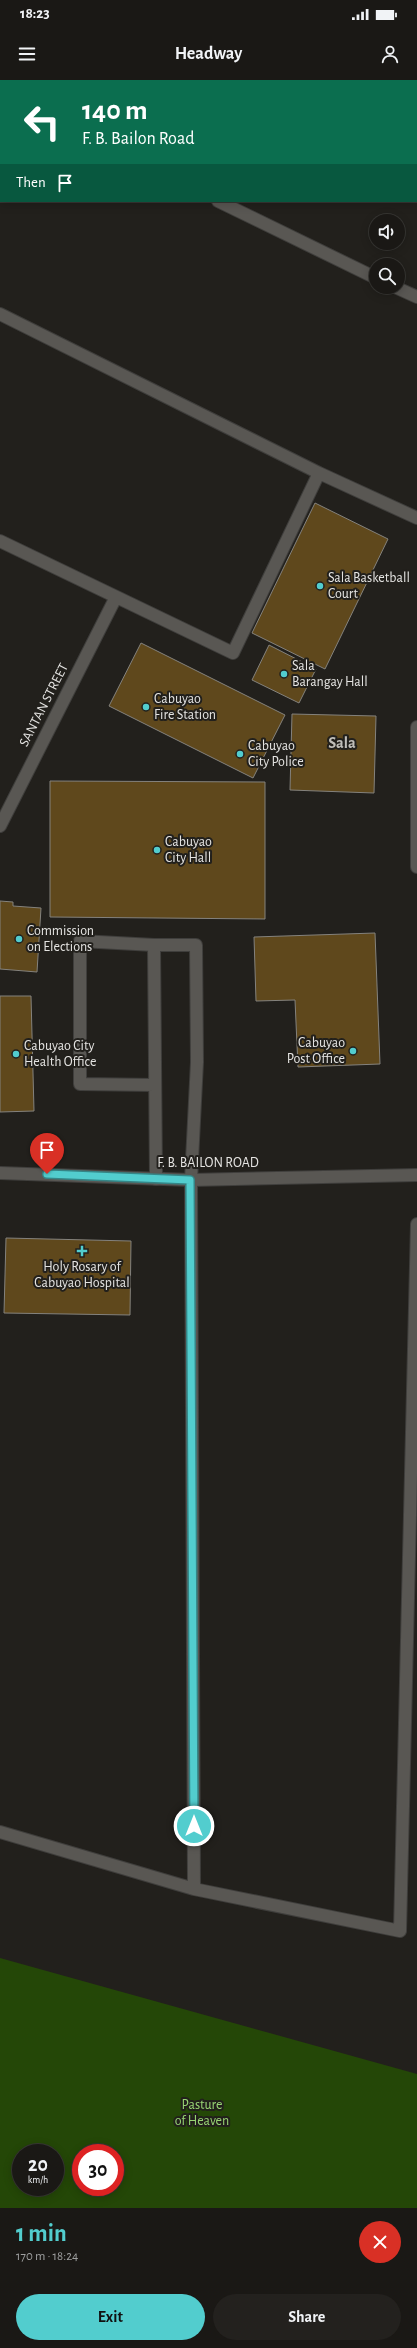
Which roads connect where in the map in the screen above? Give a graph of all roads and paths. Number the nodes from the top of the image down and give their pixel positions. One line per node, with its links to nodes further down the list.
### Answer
1 (220, 202): 2 (street)
2 (369, 275)
3 (405, 292): 4 (street)
4 (417, 298)
5 (0, 314): 6 (street)
6 (319, 474): 7 (street); 9 (street)
7 (417, 518)
8 (0, 541): 9 (street)
9 (116, 597): 11 (street, SANTAN STREET)
10 (417, 727): 12 (street)
11 (0, 826)
12 (417, 867)
13 (154, 945): 14 (street); 14 (street); 18 (street)
14 (155, 1085): 17 (street)
15 (0, 1173): 17 (street, F. B. BAILON ROAD)
16 (417, 1175): 18 (street, F. B. BAILON ROAD)
17 (156, 1179): 18 (street, F. B. BAILON ROAD)
18 (190, 1180): 21 (street)
19 (417, 1224): 21 (street)
20 (0, 1832): 21 (street)
21 (194, 1889)

